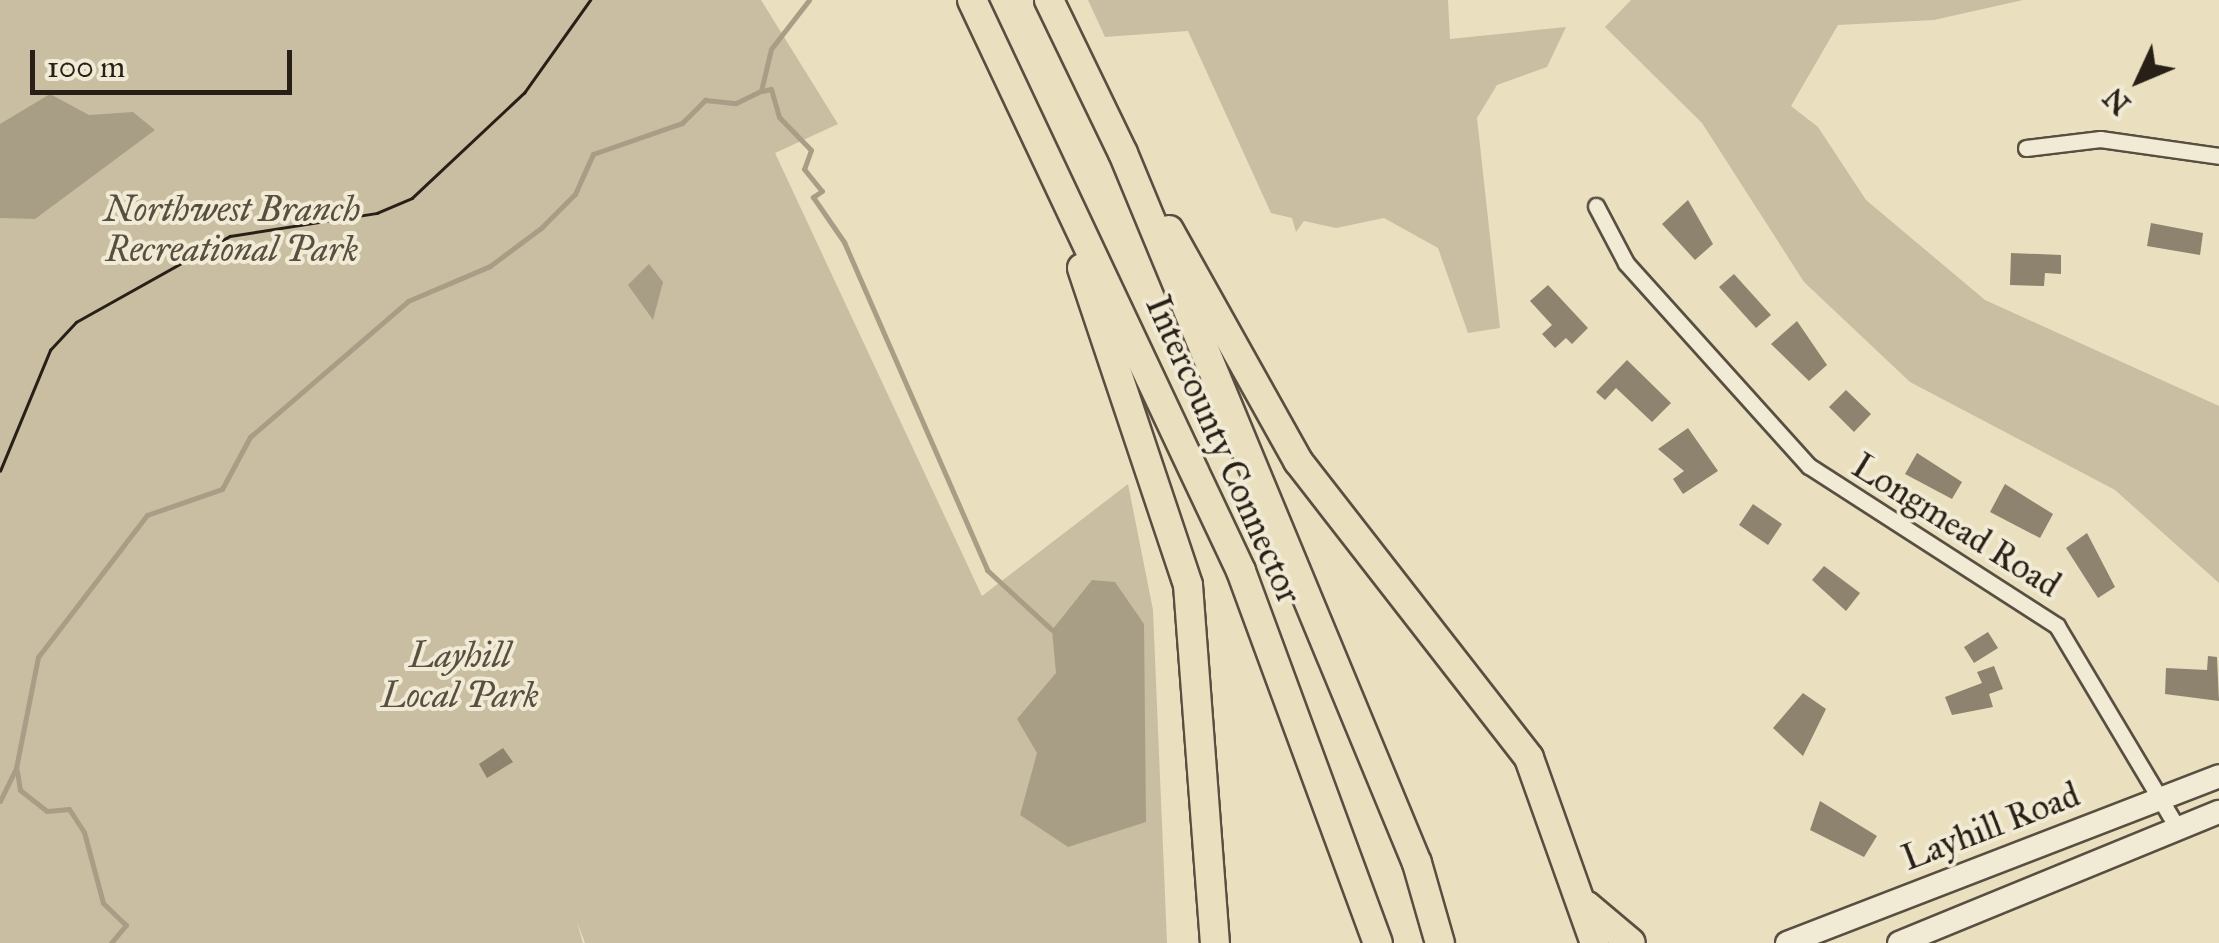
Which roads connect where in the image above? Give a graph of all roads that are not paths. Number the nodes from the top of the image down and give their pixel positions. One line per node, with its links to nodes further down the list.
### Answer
1 (972, 0): 3 (highway, Intercounty Connector)
2 (1048, 0): 5 (highway, Intercounty Connector)
3 (1041, 148): 13 (highway); 14 (highway, Intercounty Connector)
4 (2026, 148): 6 (street)
5 (1123, 153): 12 (highway); 15 (highway, Intercounty Connector)
6 (2219, 156)
7 (1596, 206): 9 (street, Longmead Road)
8 (2219, 776): 9 (main road, Layhill Road)
9 (2164, 797): 11 (street, Longmead Road); 18 (main road, Layhill Road)
10 (2219, 812): 11 (main road, Layhill Road)
11 (2176, 828): 19 (main road, Layhill Road)
12 (1577, 894): 16 (highway); 17 (highway)
13 (1216, 943)
14 (1378, 943)
15 (1440, 943)
16 (1595, 943)
17 (1631, 943)
18 (1787, 943)
19 (1900, 943)

